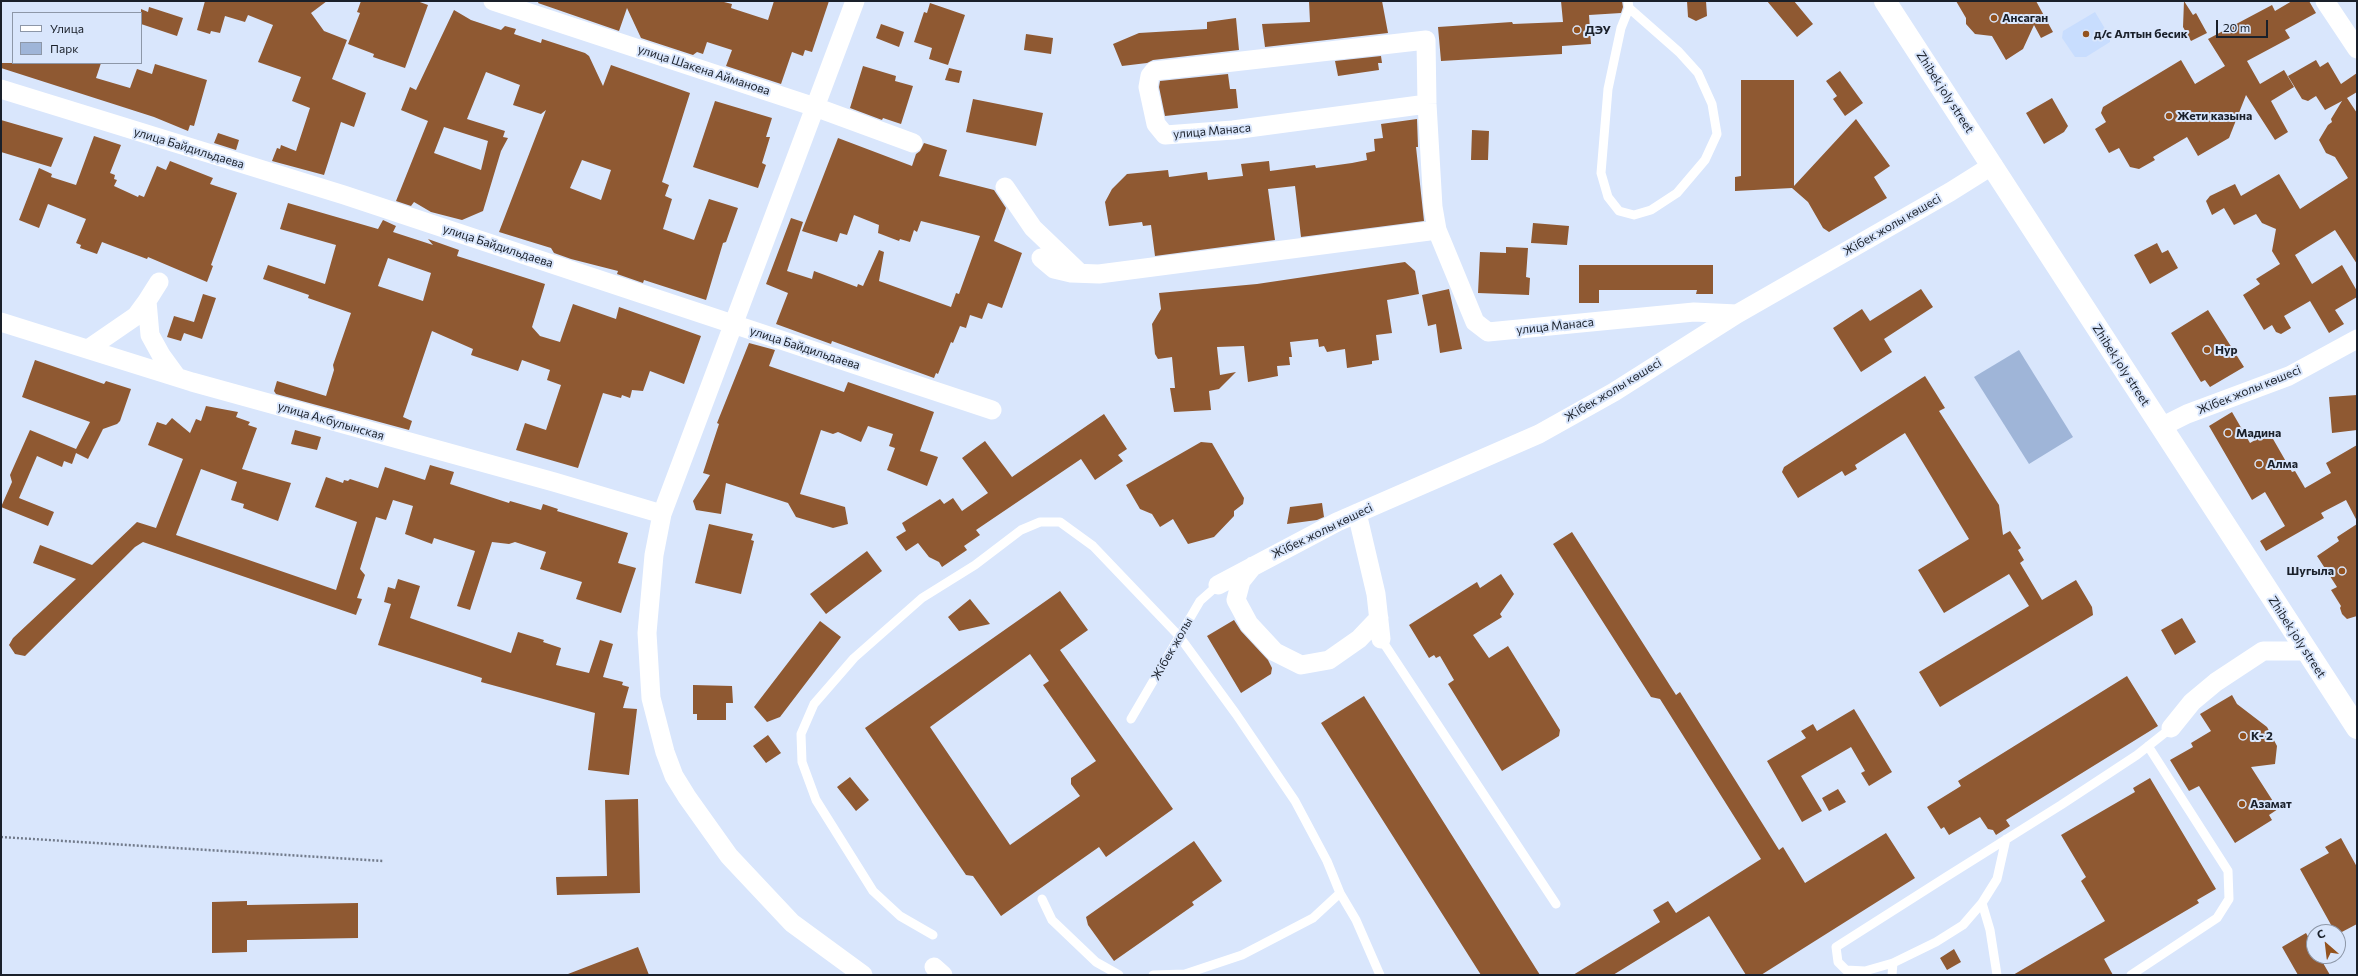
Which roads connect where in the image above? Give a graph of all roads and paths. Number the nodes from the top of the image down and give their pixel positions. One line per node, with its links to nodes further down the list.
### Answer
1 (493, 1): 9 (street, улица Шакена Айманова)
2 (855, 1): 9 (street)
3 (1885, 1): 11 (highway, Zhibek joly street)
4 (2325, 1): 6 (street)
5 (1629, 4): 5 (lane)
6 (2357, 49)
7 (1, 89): 20 (street, улица Байдильдаева)
8 (1427, 104): 8 (street, улица Манаса); 13 (street, улица Манаса)
9 (815, 107): 10 (street, улица Шакена Айманова); 20 (street)
10 (913, 143)
11 (1993, 165): 18 (street, Жібек жолы көшесі); 25 (highway, Zhibek joly street)
12 (1005, 187): 15 (street)
13 (1437, 230): 15 (street); 18 (street, улица Манаса)
14 (1041, 258): 15 (street)
15 (1080, 273)
16 (159, 282): 17 (street)
17 (147, 301): 22 (street); 23 (street)
18 (1737, 314): 26 (street, Жібек жолы көшесі)
19 (1, 322): 22 (street, улица Акбулынская)
20 (734, 325): 24 (street, улица Байдильдаева); 27 (street)
21 (2357, 339): 25 (street, Жібек жолы көшесі)
22 (88, 349): 23 (street, улица Акбулынская)
23 (177, 377): 27 (street, улица Акбулынская)
24 (992, 410)
25 (2161, 428): 33 (highway, Zhibek joly street)
26 (1358, 513): 28 (street, Жібек жолы көшесі); 30 (street)
27 (662, 514): 48 (street)
28 (1253, 566): 29 (street, Жібек жолы көшесі); 30 (street)
29 (1218, 584): 31 (lane, Жібек жолы)
30 (1379, 618): 32 (street)
31 (1179, 636): 34 (lane, Жібек жолы); 41 (lane); 45 (lane)
32 (1381, 639): 44 (lane)
33 (2306, 651): 35 (highway, Zhibek joly street); 36 (street)
34 (1131, 719)
35 (2356, 725)
36 (2171, 728): 37 (lane)
37 (2148, 746): 39 (lane); 55 (lane)
38 (1, 837): 40 (path)
39 (2006, 839): 43 (lane); 47 (lane)
40 (384, 861)
41 (1340, 893): 51 (lane); 52 (lane)
42 (1042, 899): 49 (lane)
43 (1982, 903): 46 (lane); 54 (lane)
44 (1556, 904)
45 (933, 935)
46 (1893, 963): 47 (lane); 53 (lane)
47 (1863, 973)
48 (863, 975)
49 (1119, 975)
50 (1153, 975): 51 (lane)
51 (1185, 975)
52 (1380, 975)
53 (1892, 975)
54 (1997, 975)
55 (2131, 975)

